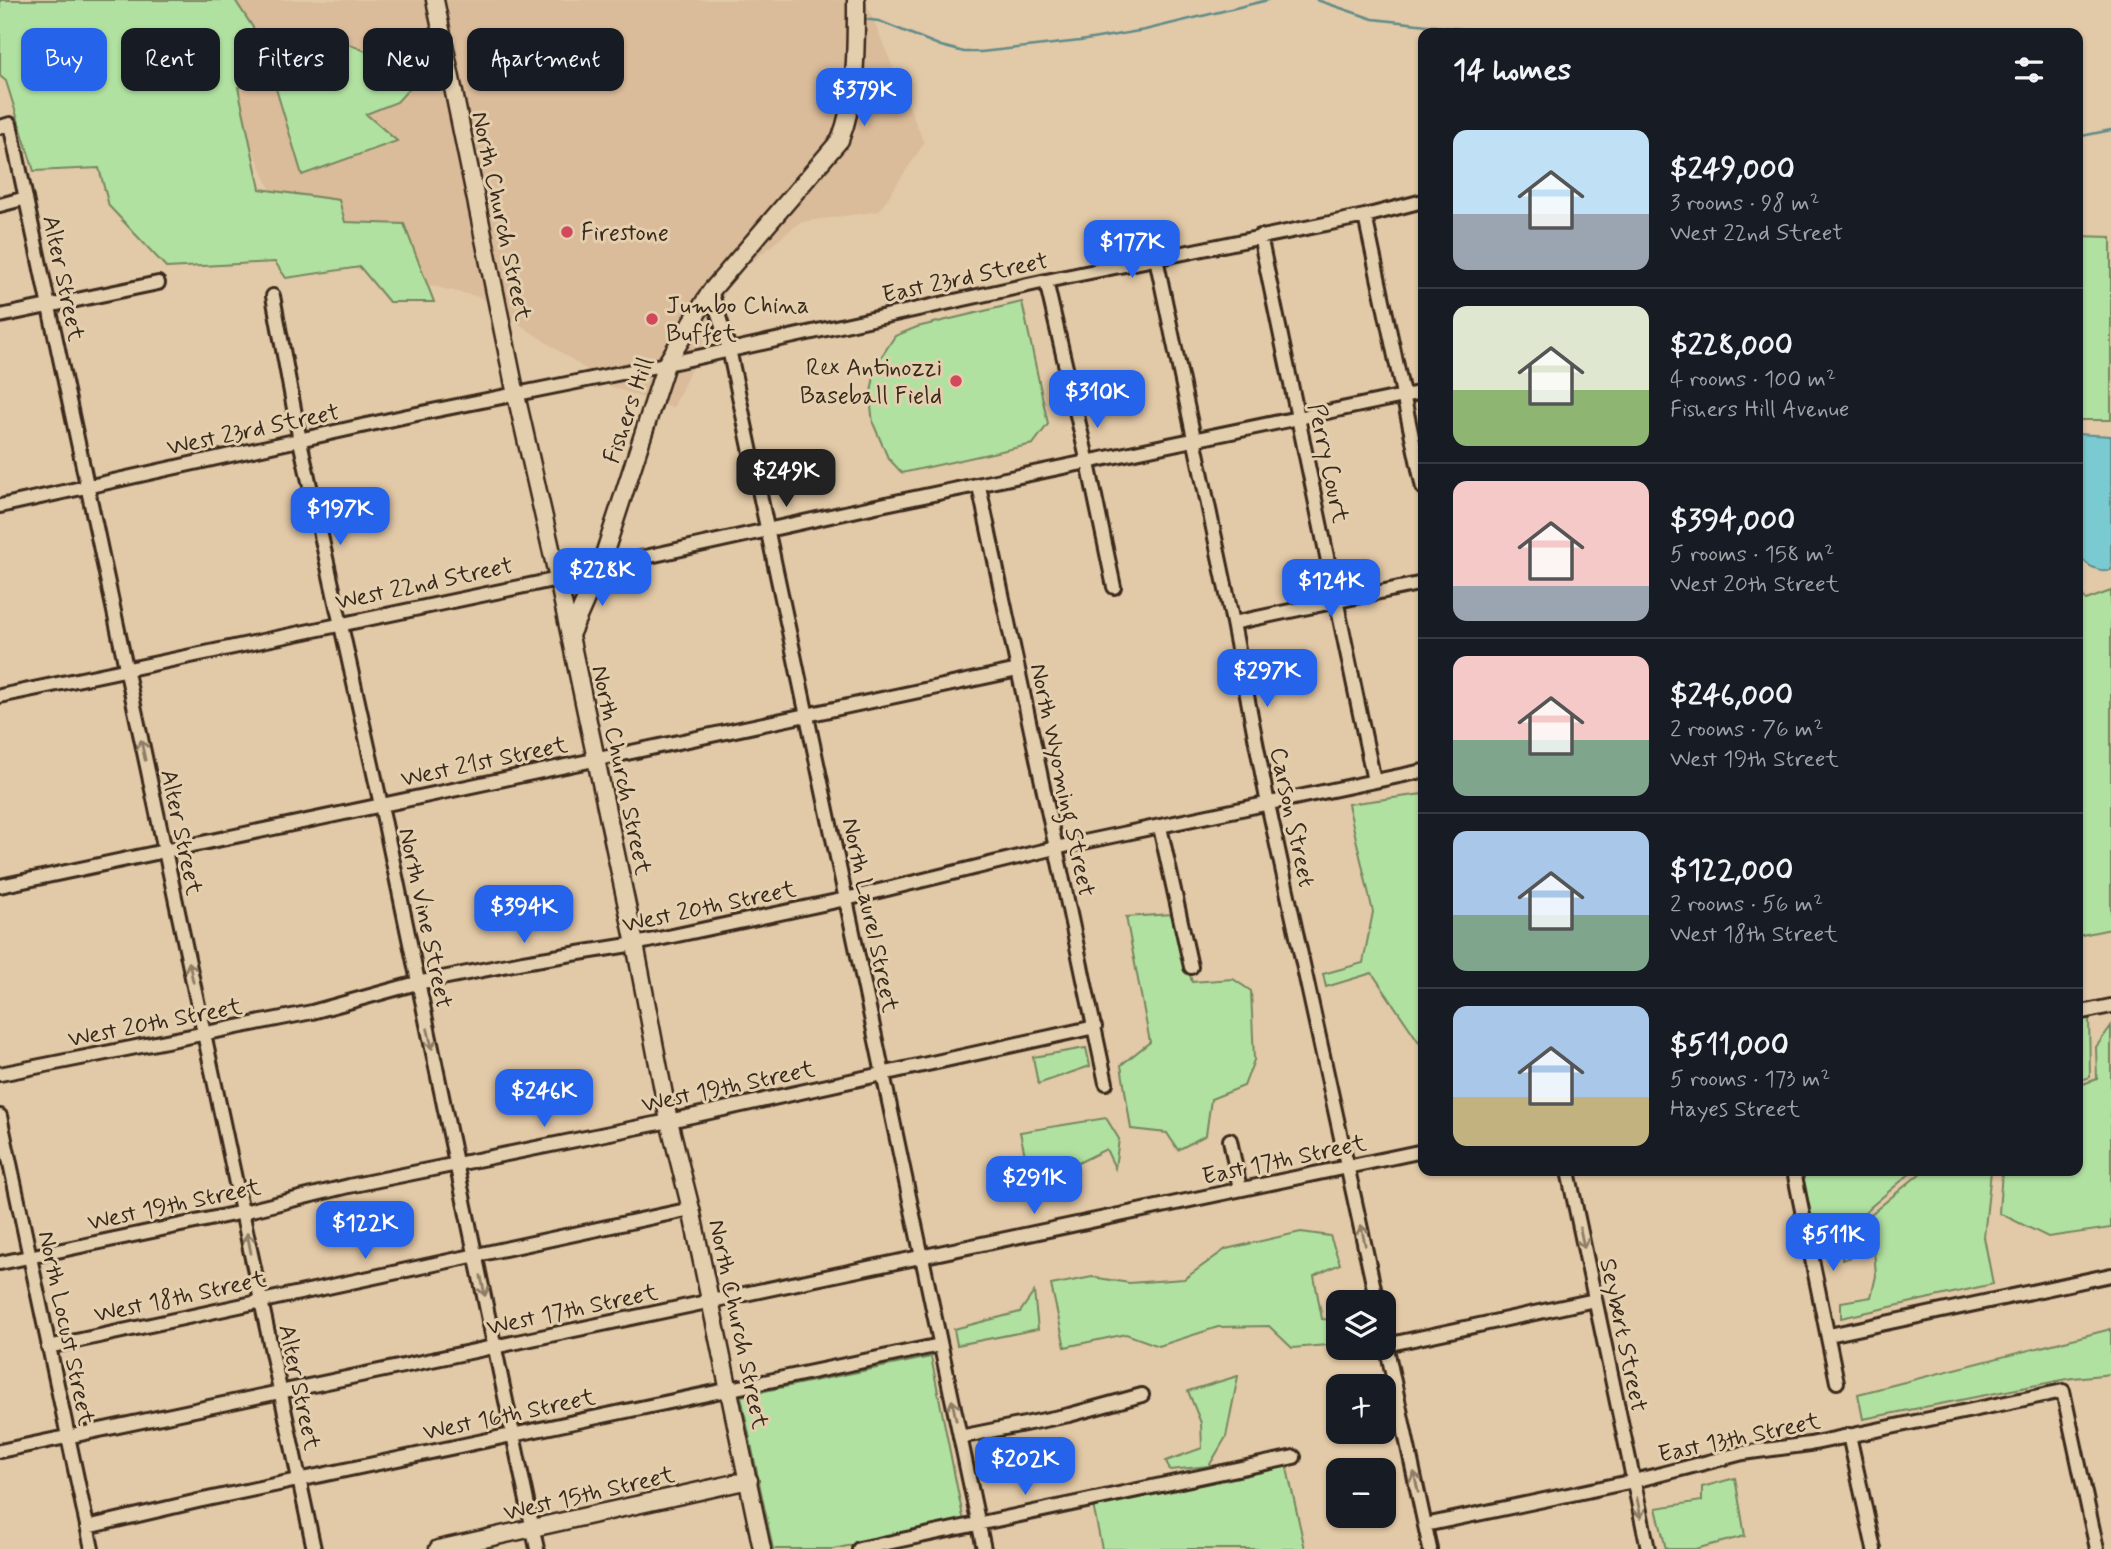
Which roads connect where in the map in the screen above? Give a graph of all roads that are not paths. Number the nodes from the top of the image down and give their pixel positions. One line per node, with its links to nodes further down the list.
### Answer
1 (435, 0): 19 (main road, North Church Street)
2 (856, 0): 12 (main road, Fishers Hill)
3 (5, 125): 4 (street, Alter Street)
4 (26, 198): 6 (street); 14 (street, Alter Street)
5 (1418, 202): 7 (street, East 23rd Street)
6 (0, 205)
7 (1365, 216): 8 (street, East 23rd Street); 20 (street)
8 (1260, 236): 9 (street, East 23rd Street); 21 (street, Perry Court)
9 (1156, 258): 10 (street, East 23rd Street); 22 (street, Carson Street)
10 (1046, 281): 16 (street, East 23rd Street); 24 (street)
11 (158, 283): 14 (street)
12 (711, 291): 16 (street, North Laurel Street); 17 (main road, Fishers Hill)
13 (273, 296): 23 (street, North Vine Street)
14 (49, 306): 15 (street); 27 (street, Alter Street)
15 (0, 316)
16 (729, 349): 17 (street, East 23rd Street); 29 (street, North Laurel Street)
17 (666, 364): 19 (street, East 23rd Street); 30 (main road, Fishers Hill)
18 (1418, 393): 20 (street, West 22nd Street)
19 (516, 394): 23 (street, West 23rd Street); 31 (main road, North Church Street)
20 (1403, 396): 21 (street, West 22nd Street); 25 (street)
21 (1298, 418): 22 (street, West 22nd Street); 34 (street, Perry Court)
22 (1194, 440): 24 (street, West 22nd Street); 36 (street, Carson Street)
23 (300, 441): 27 (street, West 23rd Street); 35 (street, North Vine Street)
24 (1088, 463): 26 (street, West 22nd Street); 33 (street)
25 (1418, 465)
26 (979, 485): 29 (street, West 22nd Street); 39 (street, North Wyoming Street)
27 (88, 487): 28 (street, West 23rd Street); 38 (street, Alter Street)
28 (0, 506)
29 (767, 530): 30 (street, West 22nd Street); 41 (street, North Laurel Street)
30 (600, 567): 31 (main road, West 22nd Street); 37 (main road, Fishers Hill)
31 (558, 579): 35 (street, West 22nd Street); 37 (main road, North Church Street)
32 (1418, 584): 34 (street)
33 (1114, 587)
34 (1337, 601): 36 (street); 44 (street, Perry Court)
35 (340, 623): 38 (street, West 22nd Street); 46 (street, North Vine Street)
36 (1233, 623): 45 (street, Carson Street)
37 (570, 635): 42 (main road, North Church Street)
38 (126, 670): 40 (street, West 22nd Street); 49 (street, Alter Street, one-way to 38)
39 (1018, 670): 41 (street, West 21st Street); 48 (street, North Wyoming Street)
40 (0, 696)
41 (807, 715): 42 (street, West 21st Street); 51 (street, North Laurel Street)
42 (596, 759): 46 (street, West 21st Street); 52 (main road, North Church Street)
43 (1418, 772): 44 (street, West 20th Street)
44 (1374, 781): 45 (street, West 20th Street)
45 (1268, 804): 47 (street, West 20th Street); 67 (street, Carson Street)
46 (381, 805): 49 (street, West 21st Street); 54 (street, North Vine Street)
47 (1160, 827): 48 (street, West 20th Street); 53 (street)
48 (1055, 848): 51 (street, West 20th Street); 57 (street, North Wyoming Street)
49 (164, 850): 50 (street, West 21st Street); 58 (street, Alter Street, one-way to 49)
50 (0, 886)
51 (846, 899): 52 (street, West 20th Street); 60 (street, North Laurel Street)
52 (635, 944): 54 (street, West 20th Street); 63 (main road, North Church Street)
53 (1191, 967)
54 (417, 983): 58 (street, West 20th Street); 66 (street, North Vine Street, one-way to 66)
55 (2111, 1006): 56 (street)
56 (2083, 1012)
57 (1095, 1027): 60 (street, West 19th Street); 61 (street, North Wyoming Street)
58 (204, 1034): 59 (street, West 20th Street); 73 (street, Alter Street)
59 (0, 1074)
60 (883, 1074): 63 (street, West 19th Street); 76 (street, North Laurel Street)
61 (1106, 1083)
62 (0, 1116): 75 (street, North Locust Street)
63 (669, 1121): 66 (street, West 19th Street); 72 (main road, North Church Street)
64 (1230, 1140): 70 (street)
65 (1418, 1152): 67 (street, East 17th Street)
66 (458, 1165): 73 (street, West 19th Street); 74 (street, North Vine Street)
67 (1349, 1167): 70 (street, East 17th Street); 79 (street, Carson Street, one-way to 67)
68 (1569, 1176): 81 (street, Seybert Street, one-way to 81)
69 (1795, 1176): 83 (street)
70 (1240, 1189): 71 (street, East 17th Street)
71 (1153, 1208): 76 (street, West 17th Street)
72 (691, 1209): 74 (street, West 18th Street); 82 (main road, North Church Street)
73 (243, 1212): 75 (street, West 19th Street); 80 (street, Alter Street, one-way to 73)
74 (477, 1255): 80 (street, West 18th Street); 86 (street, North Vine Street, one-way to 86)
75 (30, 1256): 77 (street, West 19th Street); 87 (street, North Locust Street)
76 (922, 1256): 82 (street, West 17th Street); 85 (street, North Laurel Street)
77 (0, 1263)
78 (2111, 1275): 83 (street)
79 (1375, 1290)
80 (260, 1300): 87 (street, West 18th Street); 91 (street, Alter Street)
81 (1595, 1300): 84 (street); 101 (street, Seybert Street)
82 (710, 1301): 86 (street, West 17th Street); 90 (main road, North Church Street)
83 (1829, 1335): 89 (street)
84 (1396, 1338)
85 (940, 1345): 90 (street, West 16th Street); 95 (street, North Laurel Street, one-way to 85)
86 (496, 1346): 91 (street, West 17th Street); 93 (street, North Vine Street)
87 (48, 1347): 96 (street, North Locust Street)
88 (1389, 1360): 103 (street, one-way to 88)
89 (1837, 1382)
90 (729, 1389): 93 (street, West 16th Street); 100 (main road, North Church Street)
91 (280, 1392): 96 (street, West 17th Street); 99 (street, Alter Street)
92 (1142, 1395): 95 (street)
93 (515, 1434): 99 (street, West 16th Street); 105 (street, North Vine Street)
94 (1849, 1435): 101 (street, East 13th Street); 115 (street); 116 (street, East 13th Street)
95 (960, 1437): 102 (street, North Laurel Street)
96 (68, 1438): 97 (street, West 17th Street); 104 (street, North Locust Street)
97 (0, 1451)
98 (1294, 1457): 102 (street)
99 (298, 1480): 104 (street, West 16th Street); 107 (street, Alter Street)
100 (750, 1480): 105 (main road, West 15th Street); 110 (main road, North Church Street)
101 (1634, 1481): 103 (street, East 13th Street); 114 (street, Seybert Street, one-way to 114)
102 (978, 1524): 111 (street); 112 (street, North Laurel Street)
103 (1425, 1525): 113 (street)
104 (87, 1527): 106 (street, North Locust Street)
105 (532, 1529): 108 (main road, West 15th Street); 109 (street, North Vine Street)
106 (92, 1549)
107 (314, 1549)
108 (438, 1549)
109 (537, 1549)
110 (762, 1549)
111 (859, 1549)
112 (984, 1549)
113 (1430, 1549)
114 (1648, 1549)
115 (1874, 1549)
116 (2097, 1549)

